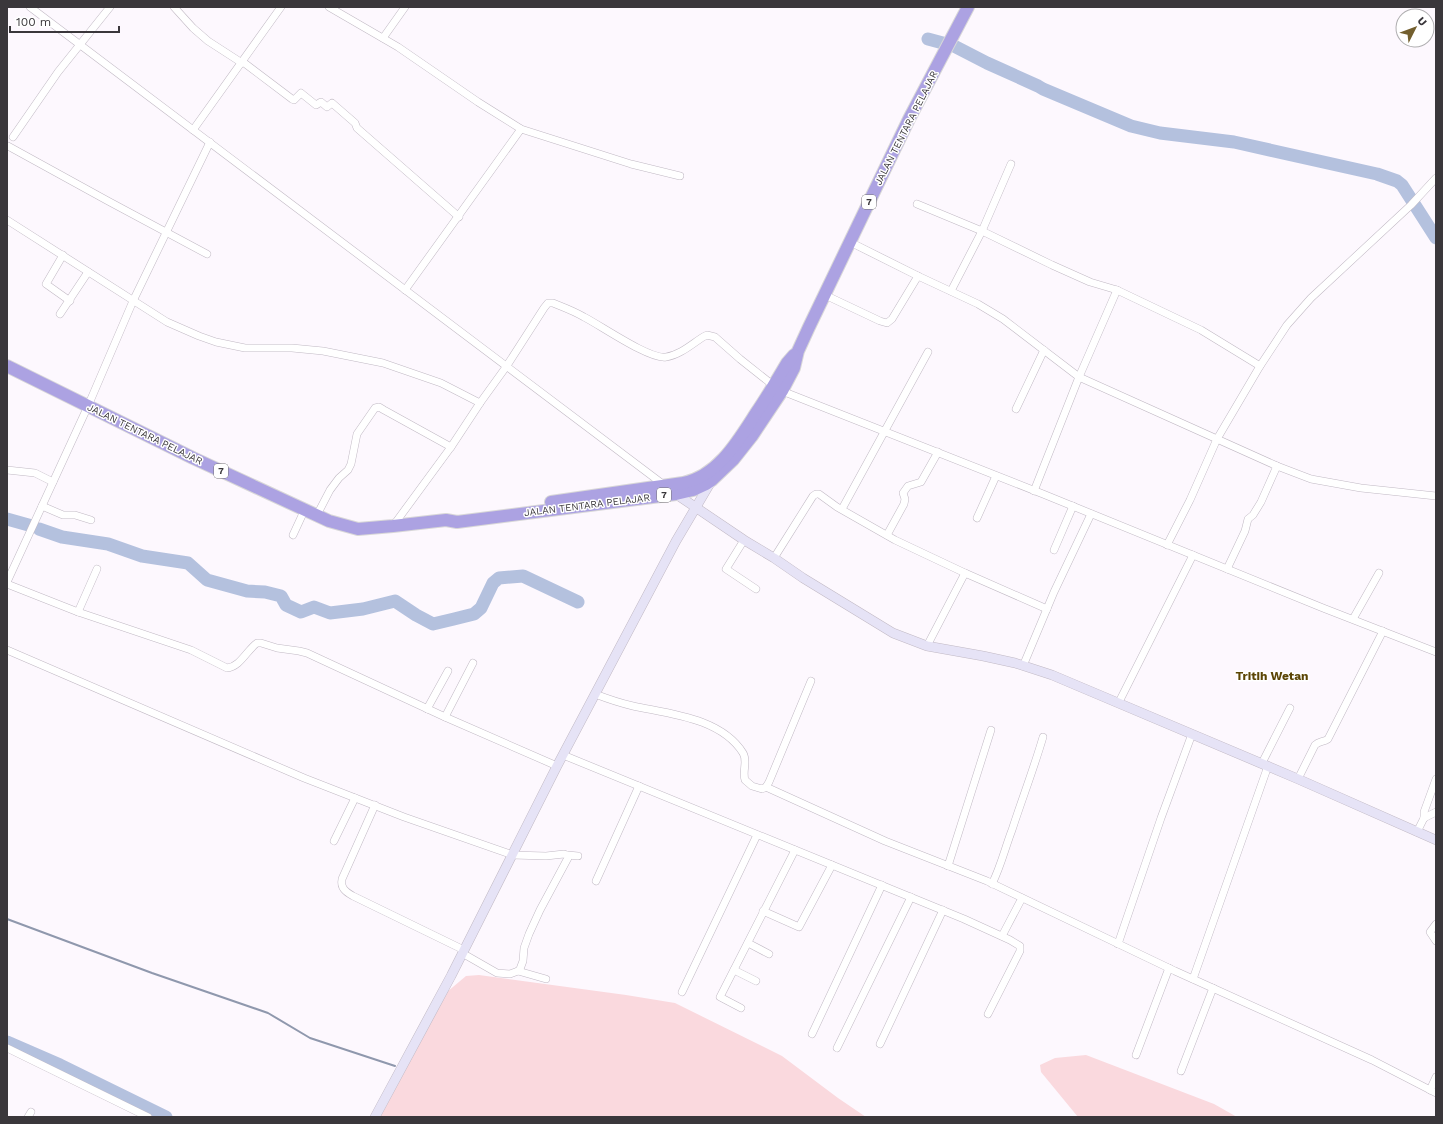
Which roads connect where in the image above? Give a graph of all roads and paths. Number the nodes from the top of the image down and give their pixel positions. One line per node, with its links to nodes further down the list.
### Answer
1 (30, 7): 9 (street)
2 (110, 7): 9 (street)
3 (174, 7): 10 (street)
4 (282, 7): 10 (street)
5 (329, 7): 8 (street)
6 (405, 7): 8 (street)
7 (968, 7): 24 (highway, JALAN TENTARA PELAJAR / 7)
8 (383, 38): 11 (street)
9 (79, 45): 12 (street); 13 (street)
10 (243, 62): 12 (street); 20 (street)
11 (522, 129): 17 (street); 20 (street)
12 (193, 130): 14 (street)
13 (10, 136): 15 (street)
14 (210, 142): 23 (street); 29 (street)
15 (7, 146): 23 (street)
16 (1011, 164): 22 (street)
17 (680, 176)
18 (1436, 178): 39 (street)
19 (917, 204): 22 (street)
20 (459, 217): 29 (street)
21 (7, 220): 26 (street)
22 (982, 231): 30 (street); 31 (street)
23 (166, 232): 25 (street); 34 (street)
24 (850, 242): 28 (street); 32 (highway, JALAN TENTARA PELAJAR / 7)
25 (207, 254)
26 (63, 255): 27 (street); 33 (street)
27 (88, 272): 33 (street); 34 (street)
28 (918, 276): 31 (street); 32 (street)
29 (405, 290): 40 (street)
30 (1117, 290): 39 (street); 41 (street)
31 (951, 291): 36 (street)
32 (825, 295): 42 (highway, JALAN TENTARA PELAJAR / 7)
33 (70, 301): 35 (street)
34 (133, 301): 43 (street); 44 (street)
35 (60, 314)
36 (1044, 350): 41 (street); 45 (street)
37 (928, 352): 46 (street)
38 (7, 366): 44 (highway, JALAN TENTARA PELAJAR / 7)
39 (1260, 366): 47 (street)
40 (506, 367): 42 (street); 43 (street); 55 (street)
41 (1079, 377): 47 (street); 56 (street)
42 (778, 388): 46 (street); 52 (highway, JALAN TENTARA PELAJAR / 7)
43 (480, 403): 48 (street)
44 (88, 406): 54 (street); 62 (highway, JALAN TENTARA PELAJAR / 7)
45 (1016, 409)
46 (884, 431): 49 (street); 63 (street)
47 (1217, 439): 50 (street); 73 (street)
48 (451, 447): 65 (street); 69 (street)
49 (938, 452): 53 (street); 70 (street)
50 (1277, 466): 58 (street); 78 (street)
51 (7, 470): 54 (street)
52 (712, 474): 55 (highway, JALAN TENTARA PELAJAR / 7); 57 (highway, JALAN TENTARA PELAJAR / 7); 61 (street)
53 (996, 476): 56 (street); 66 (street)
54 (53, 482): 59 (street)
55 (664, 485): 57 (street); 68 (highway, JALAN TENTARA PELAJAR / 7)
56 (1034, 490): 60 (street)
57 (676, 494): 61 (street); 68 (highway, JALAN TENTARA PELAJAR / 7)
58 (1436, 496)
59 (42, 506): 67 (street); 81 (street)
60 (1073, 506): 64 (street); 74 (street)
61 (696, 507): 72 (street); 94 (street)
62 (305, 509): 65 (highway, JALAN TENTARA PELAJAR / 7); 71 (street)
63 (842, 509): 70 (street); 76 (street)
64 (1091, 514): 73 (street); 83 (street)
65 (317, 515): 69 (highway, JALAN TENTARA PELAJAR / 7)
66 (977, 518)
67 (91, 520)
68 (446, 520): 69 (highway, JALAN TENTARA PELAJAR / 7)
69 (393, 526)
70 (887, 535): 79 (street)
71 (293, 536)
72 (744, 540): 76 (street); 82 (street)
73 (1167, 545): 75 (street)
74 (1054, 550)
75 (1193, 555): 78 (street); 95 (street)
76 (774, 558): 87 (street)
77 (97, 569): 84 (street)
78 (1226, 569): 85 (street)
79 (965, 573): 83 (street); 87 (street)
80 (1380, 573): 85 (street)
81 (7, 583): 84 (street)
82 (756, 589)
83 (1046, 609): 91 (street)
84 (78, 612): 97 (street)
85 (1352, 620): 86 (street)
86 (1383, 631): 89 (street); 105 (street)
87 (927, 646): 91 (street)
88 (7, 650): 109 (street)
89 (1436, 652)
90 (473, 663): 98 (street)
91 (1023, 666): 95 (street)
92 (448, 671): 97 (street)
93 (811, 682): 108 (street)
94 (595, 694): 102 (street); 108 (street)
95 (1119, 702): 100 (street)
96 (1290, 708): 103 (street)
97 (427, 709): 98 (street)
98 (445, 717): 104 (street)
99 (991, 730): 122 (street)
100 (1192, 734): 103 (street); 134 (street)
101 (1044, 737): 124 (street)
102 (563, 755): 104 (street); 107 (street)
103 (1265, 765): 105 (street); 141 (street)
104 (557, 766): 118 (street)
105 (1298, 779): 113 (street)
106 (1436, 779): 112 (street)
107 (639, 786): 114 (street); 123 (street)
108 (766, 787): 122 (street)
109 (355, 798): 110 (street); 116 (street)
110 (375, 805): 118 (street); 135 (street)
111 (1436, 812): 112 (street)
112 (1424, 818): 113 (street)
113 (1417, 832): 115 (street)
114 (757, 835): 117 (street); 144 (street)
115 (1436, 840)
116 (334, 841)
117 (795, 850): 121 (street); 129 (street)
118 (513, 855): 119 (street); 135 (street)
119 (568, 855): 120 (street); 139 (street)
120 (578, 856)
121 (832, 865): 125 (street); 129 (street)
122 (948, 866): 124 (street)
123 (596, 881)
124 (992, 884): 127 (street)
125 (882, 885): 126 (street); 147 (street)
126 (911, 897): 128 (street); 150 (street)
127 (1022, 898): 131 (street); 134 (street)
128 (943, 910): 131 (street); 148 (street)
129 (763, 911): 133 (street)
130 (1436, 924): 132 (street)
131 (1002, 936): 146 (street)
132 (1436, 941)
133 (748, 943): 136 (street); 138 (street)
134 (1118, 944): 137 (street)
135 (462, 952): 139 (street); 156 (street)
136 (769, 954)
137 (1169, 968): 141 (street); 151 (street)
138 (734, 970): 142 (street); 145 (street)
139 (518, 971): 140 (street)
140 (546, 979)
141 (1193, 979): 143 (street)
142 (756, 981)
143 (1213, 988): 152 (street); 154 (street)
144 (682, 992)
145 (741, 1008)
146 (988, 1014)
147 (812, 1034)
148 (880, 1044)
149 (7, 1048): 155 (street)
150 (836, 1048)
151 (1136, 1055)
152 (1180, 1071)
153 (1436, 1078): 154 (street)
154 (1433, 1092)
155 (148, 1117)
156 (375, 1117)

